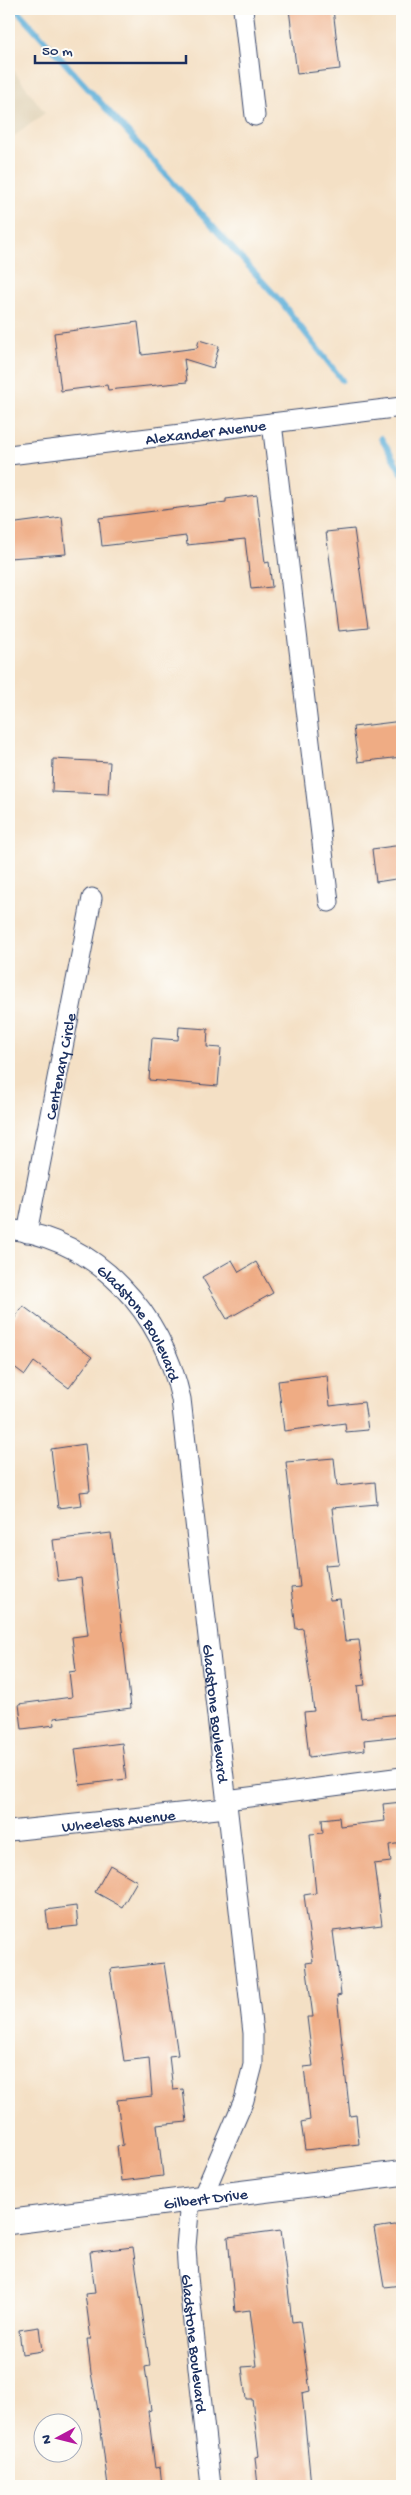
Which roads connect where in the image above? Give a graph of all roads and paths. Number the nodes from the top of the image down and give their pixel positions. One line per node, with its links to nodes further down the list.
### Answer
1 (243, 9): 2 (street)
2 (255, 116)
3 (402, 407): 4 (street, Alexander Avenue)
4 (272, 423): 5 (street, Alexander Avenue); 7 (street)
5 (9, 455)
6 (92, 898): 8 (street, Centenary Circle)
7 (329, 902)
8 (18, 1231): 10 (street, Gladstone Boulevard)
9 (402, 1777): 10 (street, Wheeless Avenue)
10 (227, 1804): 11 (street, Wheeless Avenue); 13 (street, Gladstone Boulevard)
11 (9, 1831)
12 (402, 2173): 13 (street, Gilbert Drive)
13 (196, 2199): 14 (street, Gilbert Drive); 15 (street, Gladstone Boulevard)
14 (9, 2222)
15 (211, 2486)

